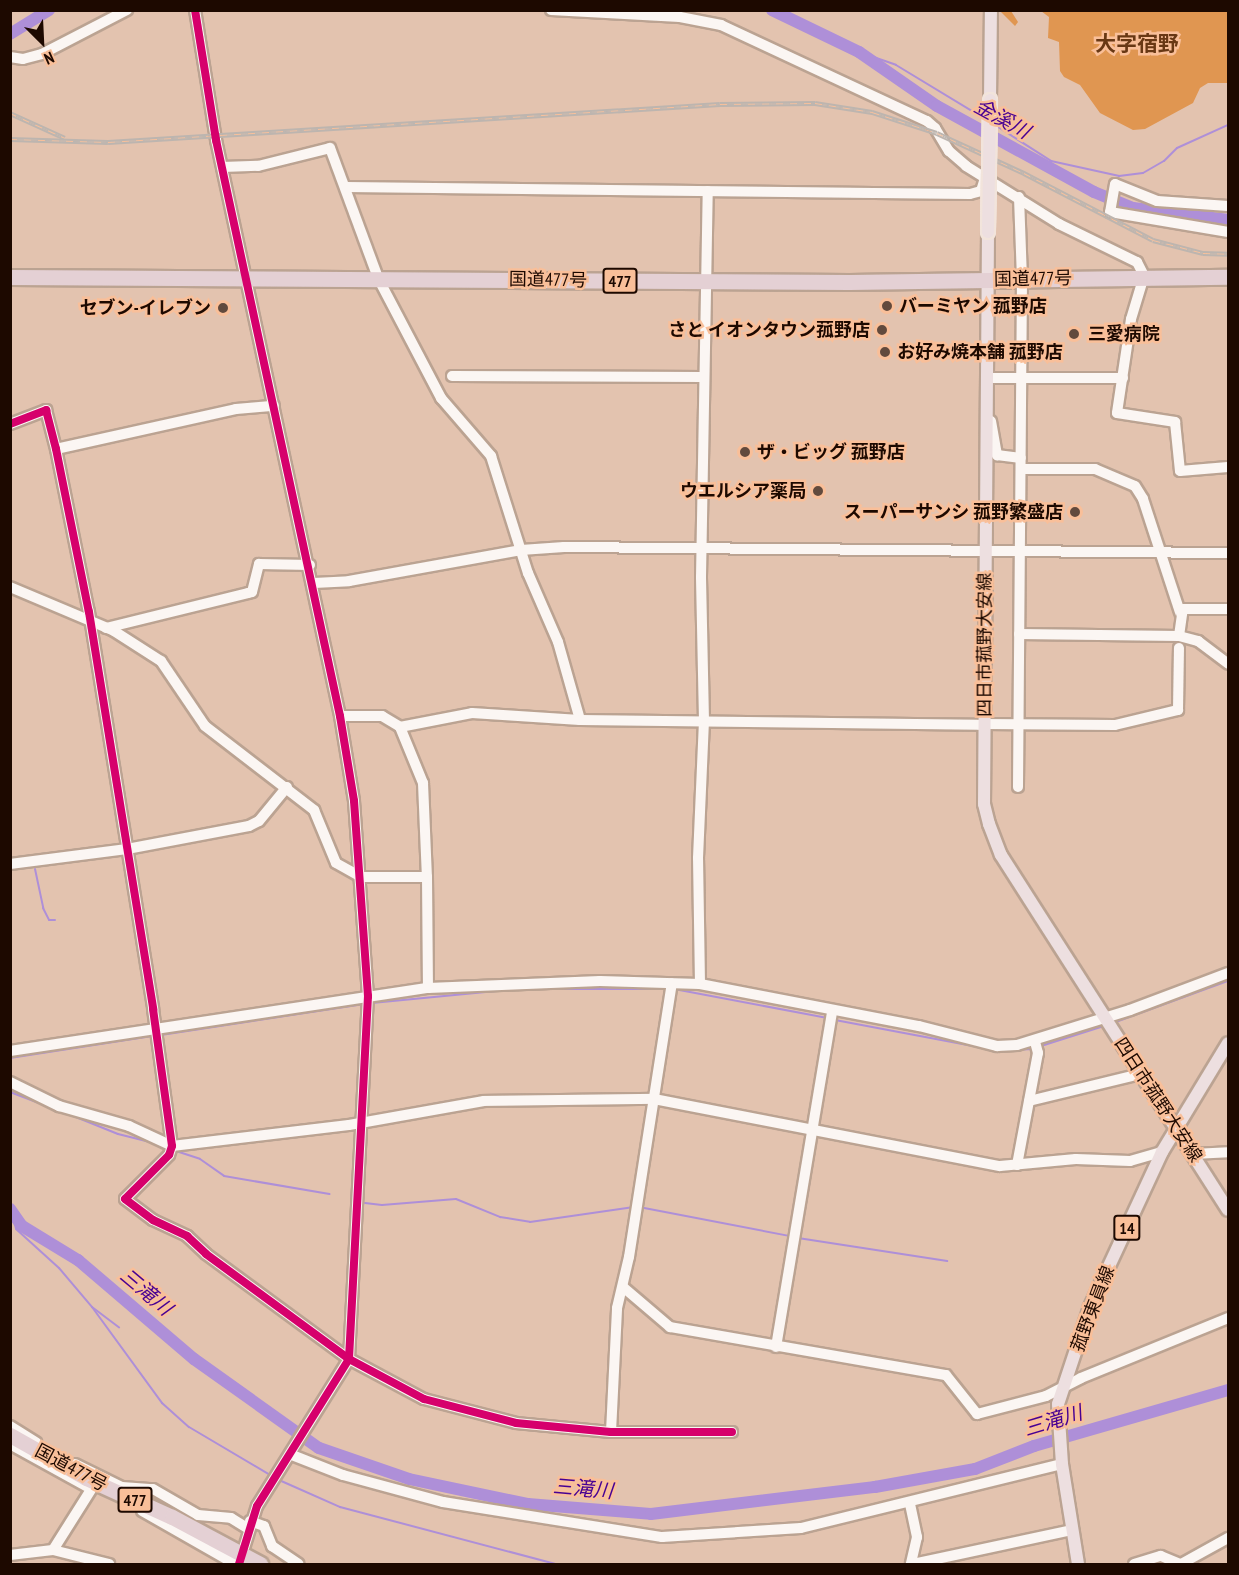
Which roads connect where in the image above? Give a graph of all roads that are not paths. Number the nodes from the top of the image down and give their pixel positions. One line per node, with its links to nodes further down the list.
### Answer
1 (127, 10): 5 (street)
2 (195, 10): 6 (street)
3 (551, 10): 7 (street)
4 (991, 10): 19 (main road, 四日市菰野大安線, bridge)
5 (10, 57)
6 (222, 167): 8 (street); 17 (street)
7 (985, 178): 9 (street); 10 (street)
8 (346, 188): 9 (street); 16 (street)
9 (708, 191): 20 (street)
10 (1019, 197): 13 (street); 18 (street)
11 (1228, 206): 12 (street)
12 (1228, 232)
13 (1144, 276): 15 (highway, 国道477号 / 477); 18 (highway, 国道477号 / 477); 25 (street)
14 (10, 277): 17 (highway, 国道477号 / 477)
15 (1228, 277)
16 (378, 278): 17 (highway, 国道477号 / 477); 20 (highway, 国道477号 / 477); 33 (street)
17 (246, 279): 27 (street)
18 (1022, 279): 19 (highway, 国道477号 / 477); 24 (street)
19 (987, 280): 20 (highway, 国道477号 / 477); 23 (main road, 四日市菰野大安線)
20 (708, 282): 22 (street)
21 (452, 376): 22 (street)
22 (704, 377): 32 (street)
23 (988, 378): 24 (street); 26 (main road, 四日市菰野大安線)
24 (1021, 378): 25 (street); 30 (street)
25 (1123, 378): 31 (street)
26 (988, 397): 30 (street); 34 (main road, 四日市菰野大安線)
27 (274, 406): 29 (street); 38 (street)
28 (10, 424): 29 (street)
29 (56, 449): 43 (street)
30 (1021, 463): 35 (street); 36 (street)
31 (1228, 467)
32 (702, 547): 33 (street); 34 (street); 51 (street)
33 (521, 550): 39 (street); 50 (street)
34 (986, 550): 35 (street); 53 (main road, 四日市菰野大安線)
35 (1020, 550): 36 (street); 45 (street)
36 (1160, 552): 37 (street); 42 (street)
37 (1228, 553)
38 (310, 565): 39 (street); 44 (street)
39 (314, 583): 49 (street)
40 (10, 587): 43 (street)
41 (1228, 609): 42 (street)
42 (1180, 612): 46 (street)
43 (91, 620): 44 (street); 57 (street)
44 (106, 628): 55 (street)
45 (1019, 634): 46 (street); 52 (street)
46 (1179, 636): 48 (street)
47 (1179, 648): 52 (street)
48 (1228, 664)
49 (340, 716): 54 (street); 59 (street)
50 (580, 720): 51 (street); 54 (street)
51 (704, 721): 53 (street); 62 (street)
52 (1017, 724): 53 (street); 56 (street)
53 (985, 725): 67 (main road, 四日市菰野大安線)
54 (400, 727): 60 (street)
55 (287, 787): 57 (street); 59 (street)
56 (1018, 788)
57 (127, 849): 58 (street); 68 (street)
58 (10, 864)
59 (361, 877): 60 (street); 65 (street)
60 (427, 877): 64 (street)
61 (1228, 973): 67 (street)
62 (700, 984): 63 (street); 66 (street)
63 (672, 987): 64 (street); 74 (street)
64 (428, 988): 65 (street)
65 (368, 1001): 68 (street); 76 (street)
66 (831, 1017): 70 (street); 78 (street)
67 (1108, 1022): 70 (street); 72 (main road, 四日市菰野大安線)
68 (156, 1033): 71 (street); 79 (street)
69 (1228, 1043): 77 (main road, 菰野東員線 / 14)
70 (1036, 1046): 75 (street)
71 (10, 1051)
72 (1141, 1074): 75 (street); 77 (main road, 四日市菰野大安線)
73 (10, 1082): 79 (street)
74 (654, 1099): 76 (street); 78 (street); 85 (street)
75 (1029, 1101): 83 (street)
76 (362, 1123): 79 (street); 88 (street)
77 (1176, 1128): 80 (main road, 菰野東員線 / 14); 82 (main road, 四日市菰野大安線)
78 (812, 1129): 83 (street); 87 (street)
79 (171, 1149): 88 (street)
80 (1162, 1152): 83 (street); 89 (main road, 菰野東員線 / 14)
81 (1228, 1152): 82 (street)
82 (1193, 1154): 84 (main road, 四日市菰野大安線)
83 (1017, 1165)
84 (1228, 1210)
85 (623, 1287): 87 (street); 91 (street)
86 (1228, 1318): 89 (street)
87 (776, 1347): 89 (street)
88 (349, 1359): 91 (street); 95 (street)
89 (1065, 1385): 96 (main road, 菰野東員線 / 14)
90 (10, 1426): 99 (street)
91 (611, 1432): 92 (street)
92 (732, 1432)
93 (10, 1435): 105 (highway, 国道477号 / 477)
94 (10, 1444): 97 (street)
95 (292, 1454): 98 (street); 99 (street)
96 (1062, 1462): 98 (street); 100 (main road, 菰野東員線 / 14)
97 (92, 1488): 102 (street); 105 (street)
98 (910, 1504): 109 (street)
99 (249, 1524): 105 (street); 108 (street)
100 (1071, 1530): 109 (street); 110 (main road, 菰野東員線 / 14)
101 (1228, 1538): 112 (street)
102 (53, 1550): 104 (street); 106 (street)
103 (10, 1555): 104 (street)
104 (23, 1559)
105 (239, 1561): 107 (highway, 国道477号 / 477)
106 (109, 1564)
107 (260, 1564)
108 (299, 1564)
109 (912, 1564)
110 (1078, 1564)
111 (1134, 1564): 112 (street)
112 (1180, 1564)

